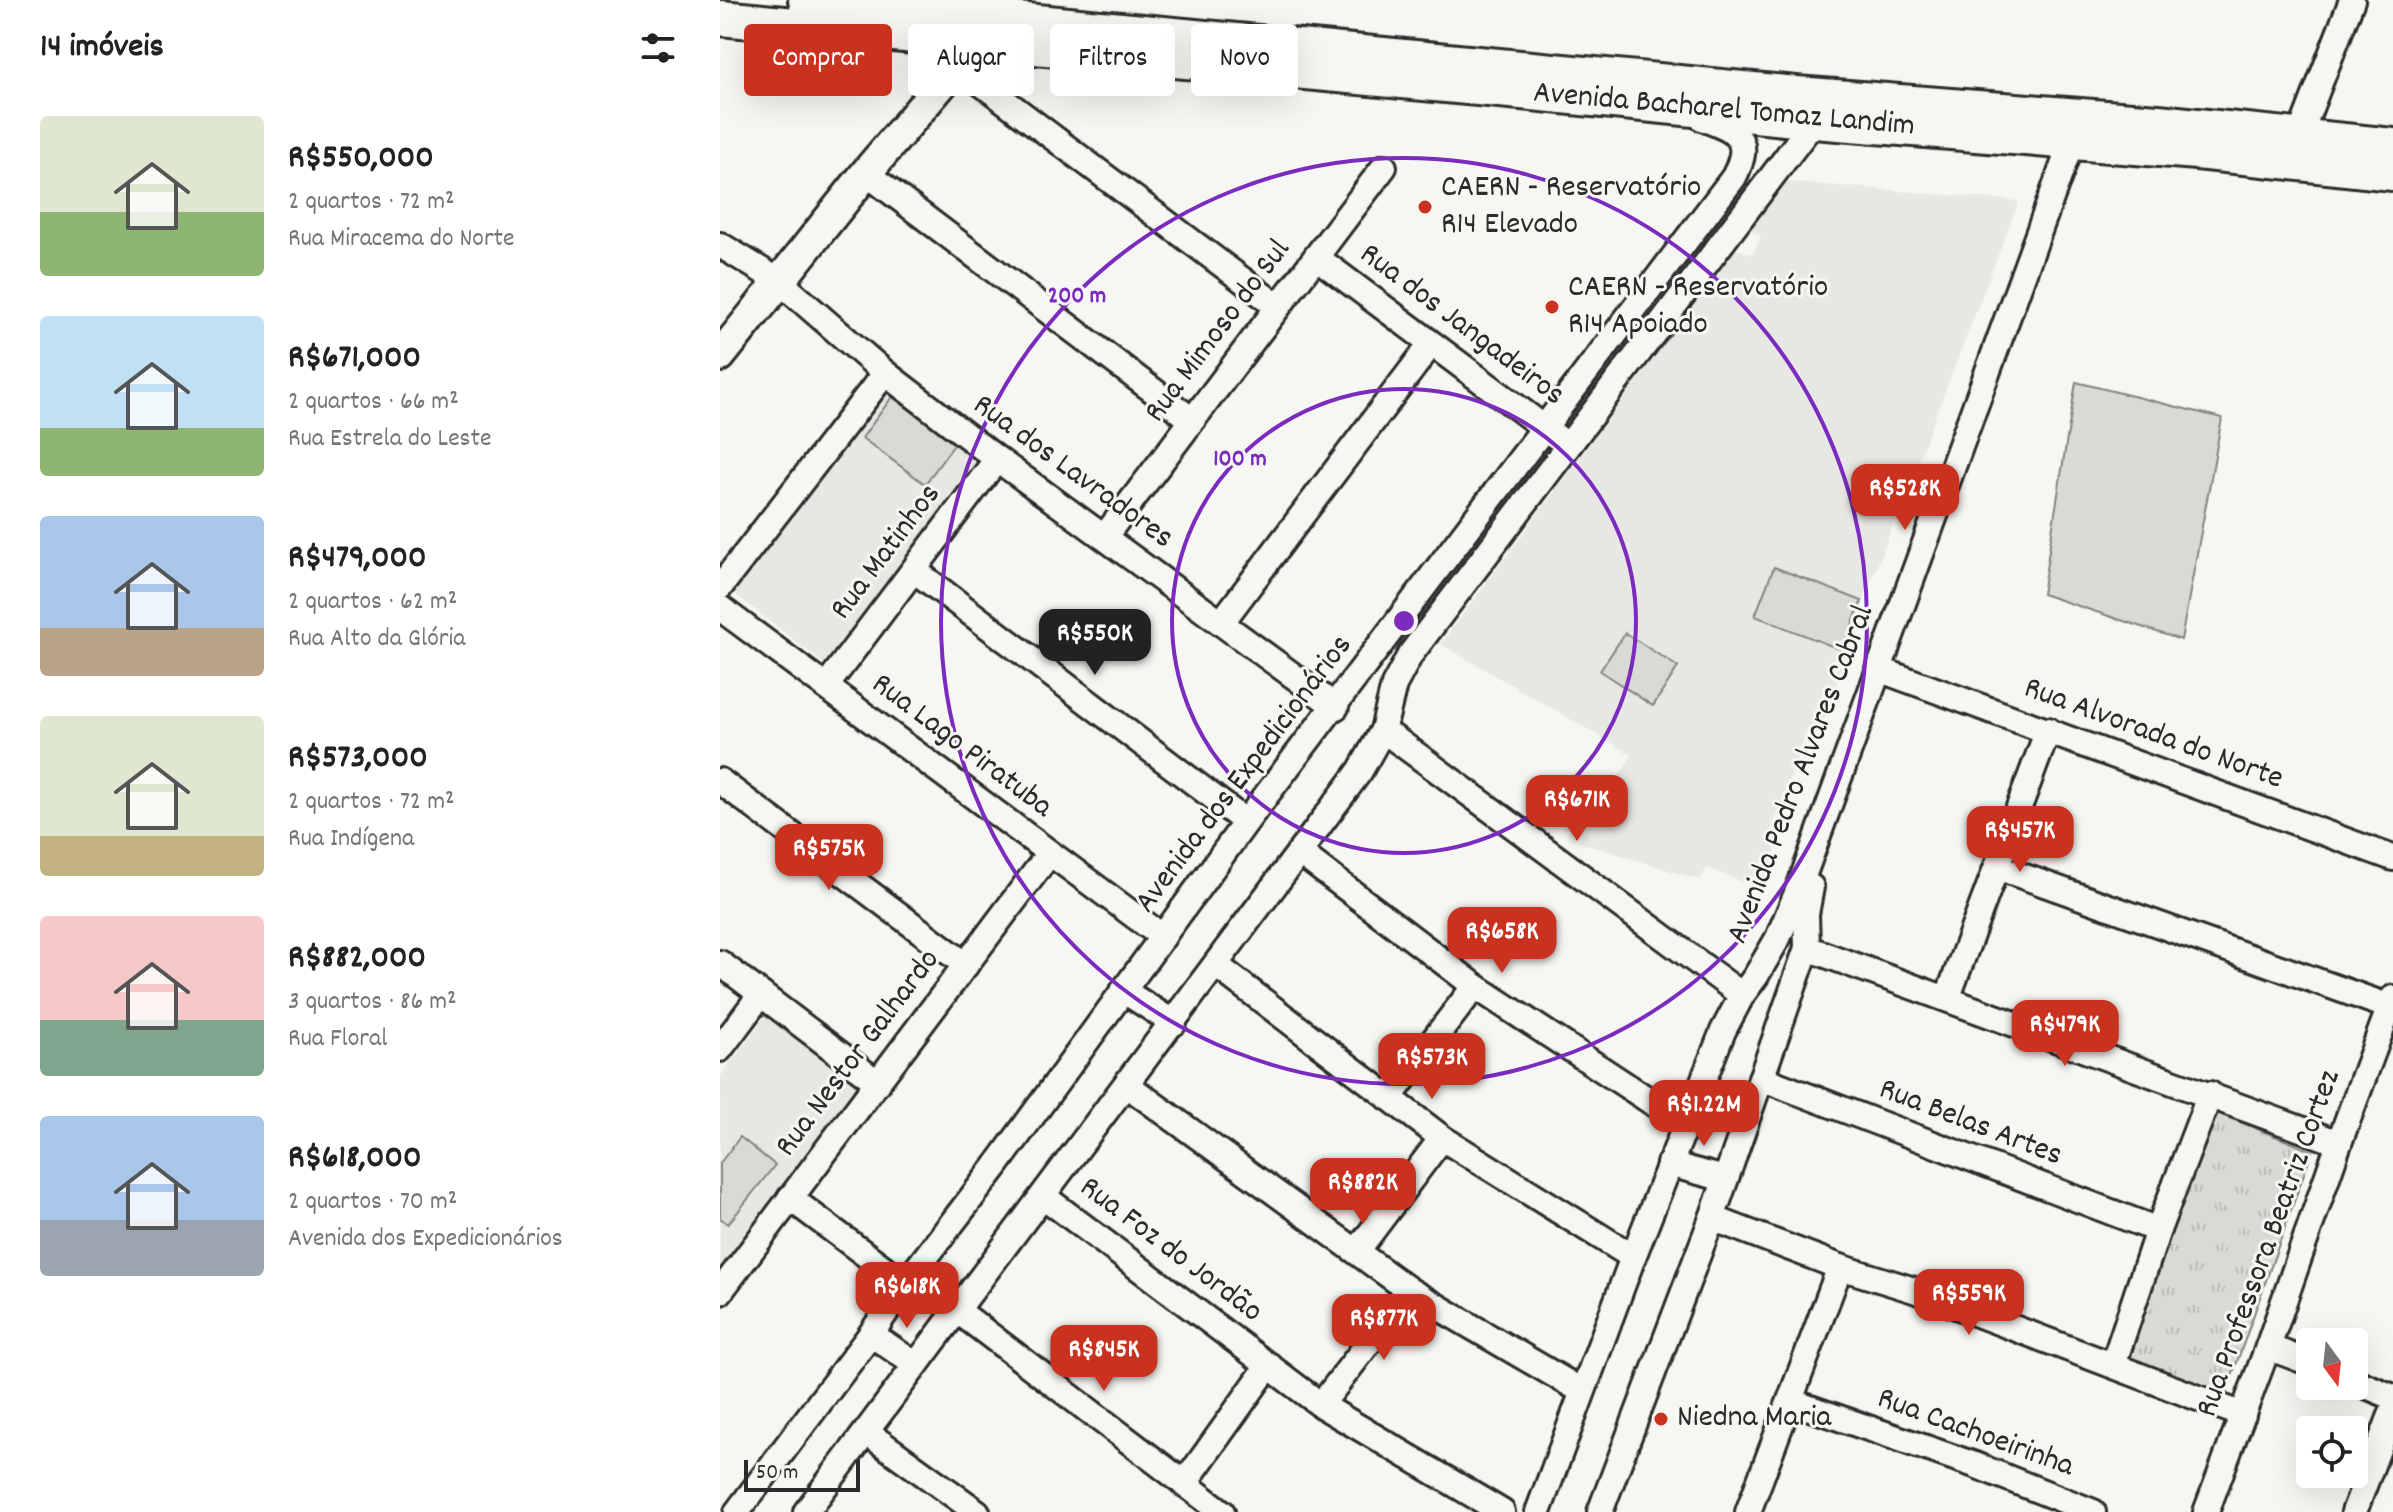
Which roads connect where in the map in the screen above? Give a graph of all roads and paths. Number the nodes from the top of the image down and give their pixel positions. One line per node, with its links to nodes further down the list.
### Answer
1 (806, 0): 2 (highway, Avenida Bacharel Tomaz Landim)
2 (941, 6): 5 (highway, Avenida Bacharel Tomaz Landim)
3 (2349, 7): 13 (street)
4 (720, 18): 6 (highway, Avenida Bacharel Tomaz Landim)
5 (971, 24)
6 (908, 27)
7 (1034, 35): 13 (highway, Avenida Bacharel Tomaz Landim)
8 (1034, 37): 11 (highway, Avenida Bacharel Tomaz Landim)
9 (1034, 79): 24 (street)
10 (929, 96): 17 (main road)
11 (1666, 105): 12 (highway, Avenida Bacharel Tomaz Landim); 21 (street, Avenida dos Expedicionários)
12 (1814, 121): 14 (highway, Avenida Bacharel Tomaz Landim); 23 (street, Avenida dos Expedicionários)
13 (2299, 137): 15 (highway, Avenida Bacharel Tomaz Landim)
14 (2081, 142): 18 (highway, Avenida Bacharel Tomaz Landim); 37 (street, Avenida Pedro Alvares Cabral)
15 (2393, 146)
16 (1384, 167): 20 (street, Rua Mimoso do Sul)
17 (866, 173): 22 (main road); 28 (street)
18 (2393, 173)
19 (720, 245): 22 (street, Rua dos Lavradores)
20 (1316, 257): 24 (street, Rua Mimoso do Sul); 25 (street, Rua dos Jangadeiros)
21 (1668, 265): 23 (street); 29 (street, Avenida dos Expedicionários)
22 (779, 281): 26 (main road); 27 (street, Rua dos Lavradores)
23 (1691, 282): 30 (street, Avenida dos Expedicionários)
24 (1277, 306): 28 (street, Rua Mimoso do Sul)
25 (1431, 344): 29 (street, Rua dos Jangadeiros); 36 (street)
26 (720, 356)
27 (885, 373): 31 (street, Rua dos Lavradores); 34 (street)
28 (1192, 420): 32 (street, Rua Mimoso do Sul)
29 (1546, 429): 30 (street, Rua dos Jangadeiros); 39 (street, Avenida dos Expedicionários)
30 (1568, 446): 40 (street, Avenida dos Expedicionários)
31 (997, 459): 32 (street, Rua dos Lavradores); 33 (street, Rua Matinhos)
32 (1105, 536): 36 (street, Rua dos Lavradores)
33 (914, 570): 38 (street, Rua Matinhos); 43 (street)
34 (720, 587)
35 (720, 608): 38 (street, Rua Lago Piratuba)
36 (1221, 623): 39 (street, Rua dos Lavradores)
37 (1884, 671): 41 (street, Rua Alvorada do Norte); 51 (street, Avenida Pedro Alvares Cabral); 58 (street, Avenida Pedro Alvares Cabral)
38 (827, 685): 47 (street, Rua Lago Piratuba)
39 (1336, 707): 43 (street, Avenida dos Expedicionários)
40 (1383, 730): 46 (street, Avenida dos Expedicionários); 58 (street)
41 (2048, 730): 45 (street, Rua Alvorada do Norte); 49 (street)
42 (720, 781): 53 (street)
43 (1246, 822): 50 (street, Avenida dos Expedicionários)
44 (2393, 845): 45 (street)
45 (2364, 847): 48 (street, Rua Alvorada do Norte)
46 (1300, 853): 54 (street, Avenida dos Expedicionários); 55 (street)
47 (1049, 854): 50 (street, Rua Lago Piratuba); 53 (street, Rua Nestor Galhardo)
48 (2393, 858)
49 (1997, 867): 59 (street); 60 (street)
50 (1163, 937): 56 (street, Avenida dos Expedicionários)
51 (1807, 948): 59 (street); 63 (street, Avenida Pedro Alvares Cabral)
52 (720, 963): 57 (street)
53 (966, 965): 64 (street, Rua Nestor Galhardo)
54 (1216, 965): 61 (street, Avenida dos Expedicionários); 67 (street)
55 (1475, 986): 67 (street); 68 (street)
56 (1124, 991): 61 (street); 80 (street, Avenida dos Expedicionários)
57 (761, 994): 62 (street); 64 (street)
58 (1742, 995): 68 (street, Avenida Pedro Alvares Cabral)
59 (1947, 999): 66 (street)
60 (2391, 1002): 70 (street, Rua Professora Beatriz Cortez)
61 (1174, 1023): 65 (street, Avenida dos Expedicionários)
62 (720, 1049)
63 (1761, 1078): 72 (street, Avenida Pedro Alvares Cabral); 76 (street, Rua Belas Artes)
64 (878, 1083): 74 (street, Rua Nestor Galhardo)
65 (1127, 1085): 73 (street, Avenida dos Expedicionários); 77 (street)
66 (2210, 1094): 70 (street); 76 (street)
67 (1389, 1098): 69 (street)
68 (1685, 1124): 71 (street, Avenida Pedro Alvares Cabral)
69 (1442, 1138): 77 (street); 78 (street)
70 (2339, 1143): 85 (street, Rua Professora Beatriz Cortez)
71 (1669, 1164): 72 (street); 78 (street, Avenida Pedro Alvares Cabral)
72 (1725, 1179): 75 (street, Avenida Pedro Alvares Cabral)
73 (1043, 1196): 83 (street, Avenida dos Expedicionários); 88 (street, Rua Foz do Jordão)
74 (790, 1198): 80 (street); 82 (street, Rua Nestor Galhardo)
75 (1712, 1218): 79 (street); 105 (street, Avenida Pedro Alvares Cabral)
76 (2158, 1230): 89 (street)
77 (1357, 1251): 81 (street)
78 (1633, 1257): 91 (street, Avenida Pedro Alvares Cabral)
79 (1840, 1267): 89 (street); 93 (street)
80 (905, 1284): 84 (street, Avenida dos Expedicionários)
81 (1409, 1290): 91 (street); 94 (street)
82 (720, 1292)
83 (958, 1311): 87 (street, Avenida dos Expedicionários); 98 (street)
84 (871, 1334): 87 (street); 99 (street, Avenida dos Expedicionários)
85 (2268, 1347): 86 (street); 96 (street, Rua Professora Beatriz Cortez)
86 (2296, 1358)
87 (916, 1365): 97 (street, Avenida dos Expedicionários)
88 (1269, 1365): 94 (street, Rua Foz do Jordão); 98 (street)
89 (2113, 1365): 96 (street)
90 (2368, 1387): 92 (street)
91 (1582, 1391): 104 (street, Avenida Pedro Alvares Cabral)
92 (2393, 1397)
93 (1790, 1401): 106 (street); 107 (street, Rua Cachoeirinha)
94 (1321, 1405): 103 (street, Rua Foz do Jordão)
95 (2393, 1410): 109 (street)
96 (2243, 1415): 108 (street, Rua Professora Beatriz Cortez)
97 (866, 1432): 100 (street, Avenida dos Expedicionários); 101 (street)
98 (1184, 1484): 102 (street)
99 (737, 1512)
100 (806, 1512)
101 (977, 1512)
102 (1222, 1512)
103 (1502, 1512)
104 (1538, 1512)
105 (1600, 1512)
106 (1748, 1512)
107 (2093, 1512)
108 (2206, 1512)
109 (2354, 1512)

